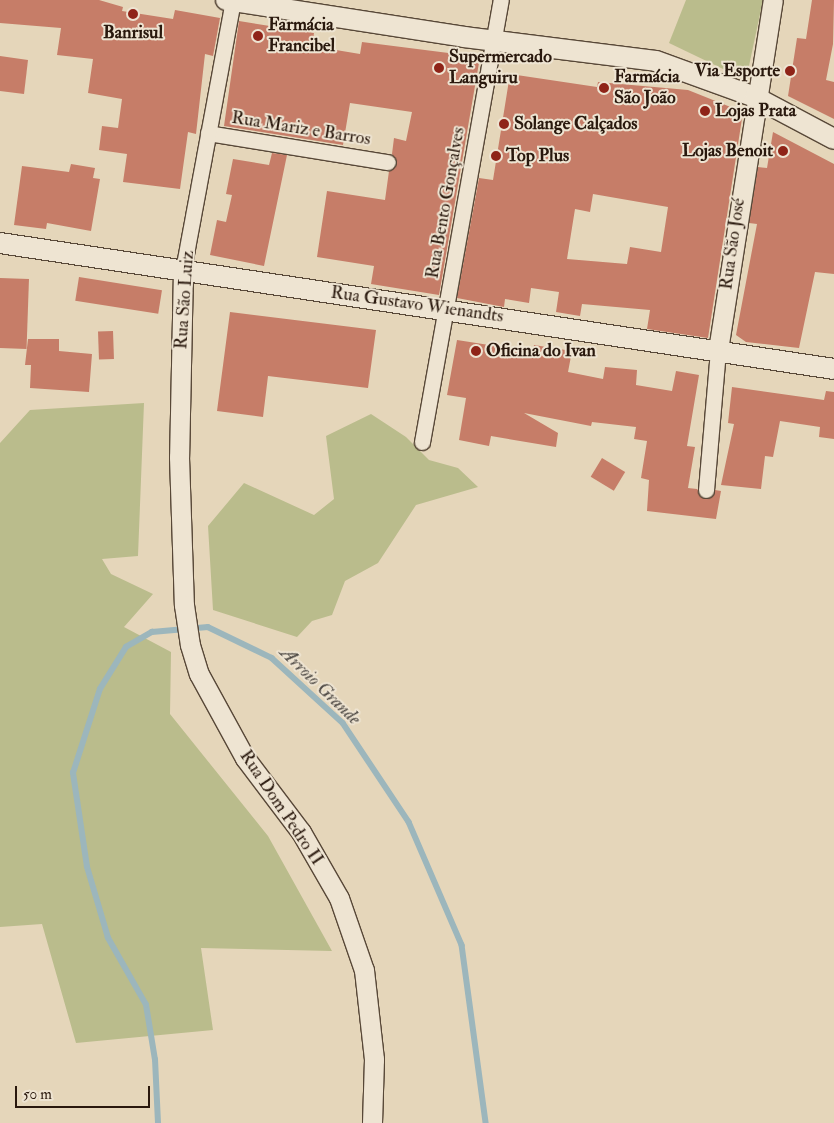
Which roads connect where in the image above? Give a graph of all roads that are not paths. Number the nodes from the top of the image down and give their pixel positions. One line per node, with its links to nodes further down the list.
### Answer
1 (230, 0): 4 (main road); 6 (street, Rua São Luiz)
2 (501, 0): 4 (street, Rua Bento Gonçalves)
3 (773, 0): 5 (street, Rua São José)
4 (495, 41): 5 (main road); 11 (street, Rua Bento Gonçalves)
5 (755, 97): 7 (main road); 12 (street, Rua São José)
6 (208, 133): 8 (street, Rua Mariz e Barros); 10 (street, Rua São Luiz)
7 (834, 139)
8 (388, 162)
9 (0, 243): 10 (main road, Rua Gustavo Wienandts)
10 (183, 270): 11 (main road, Rua Gustavo Wienandts); 16 (street, Rua São Luiz)
11 (446, 309): 12 (main road, Rua Gustavo Wienandts); 14 (street, Rua Bento Gonçalves)
12 (718, 350): 13 (main road, Rua Gustavo Wienandts); 15 (street, Rua São José)
13 (834, 369)
14 (422, 442)
15 (706, 490)
16 (190, 645): 17 (street, Rua Dom Pedro II)
17 (372, 1123)

